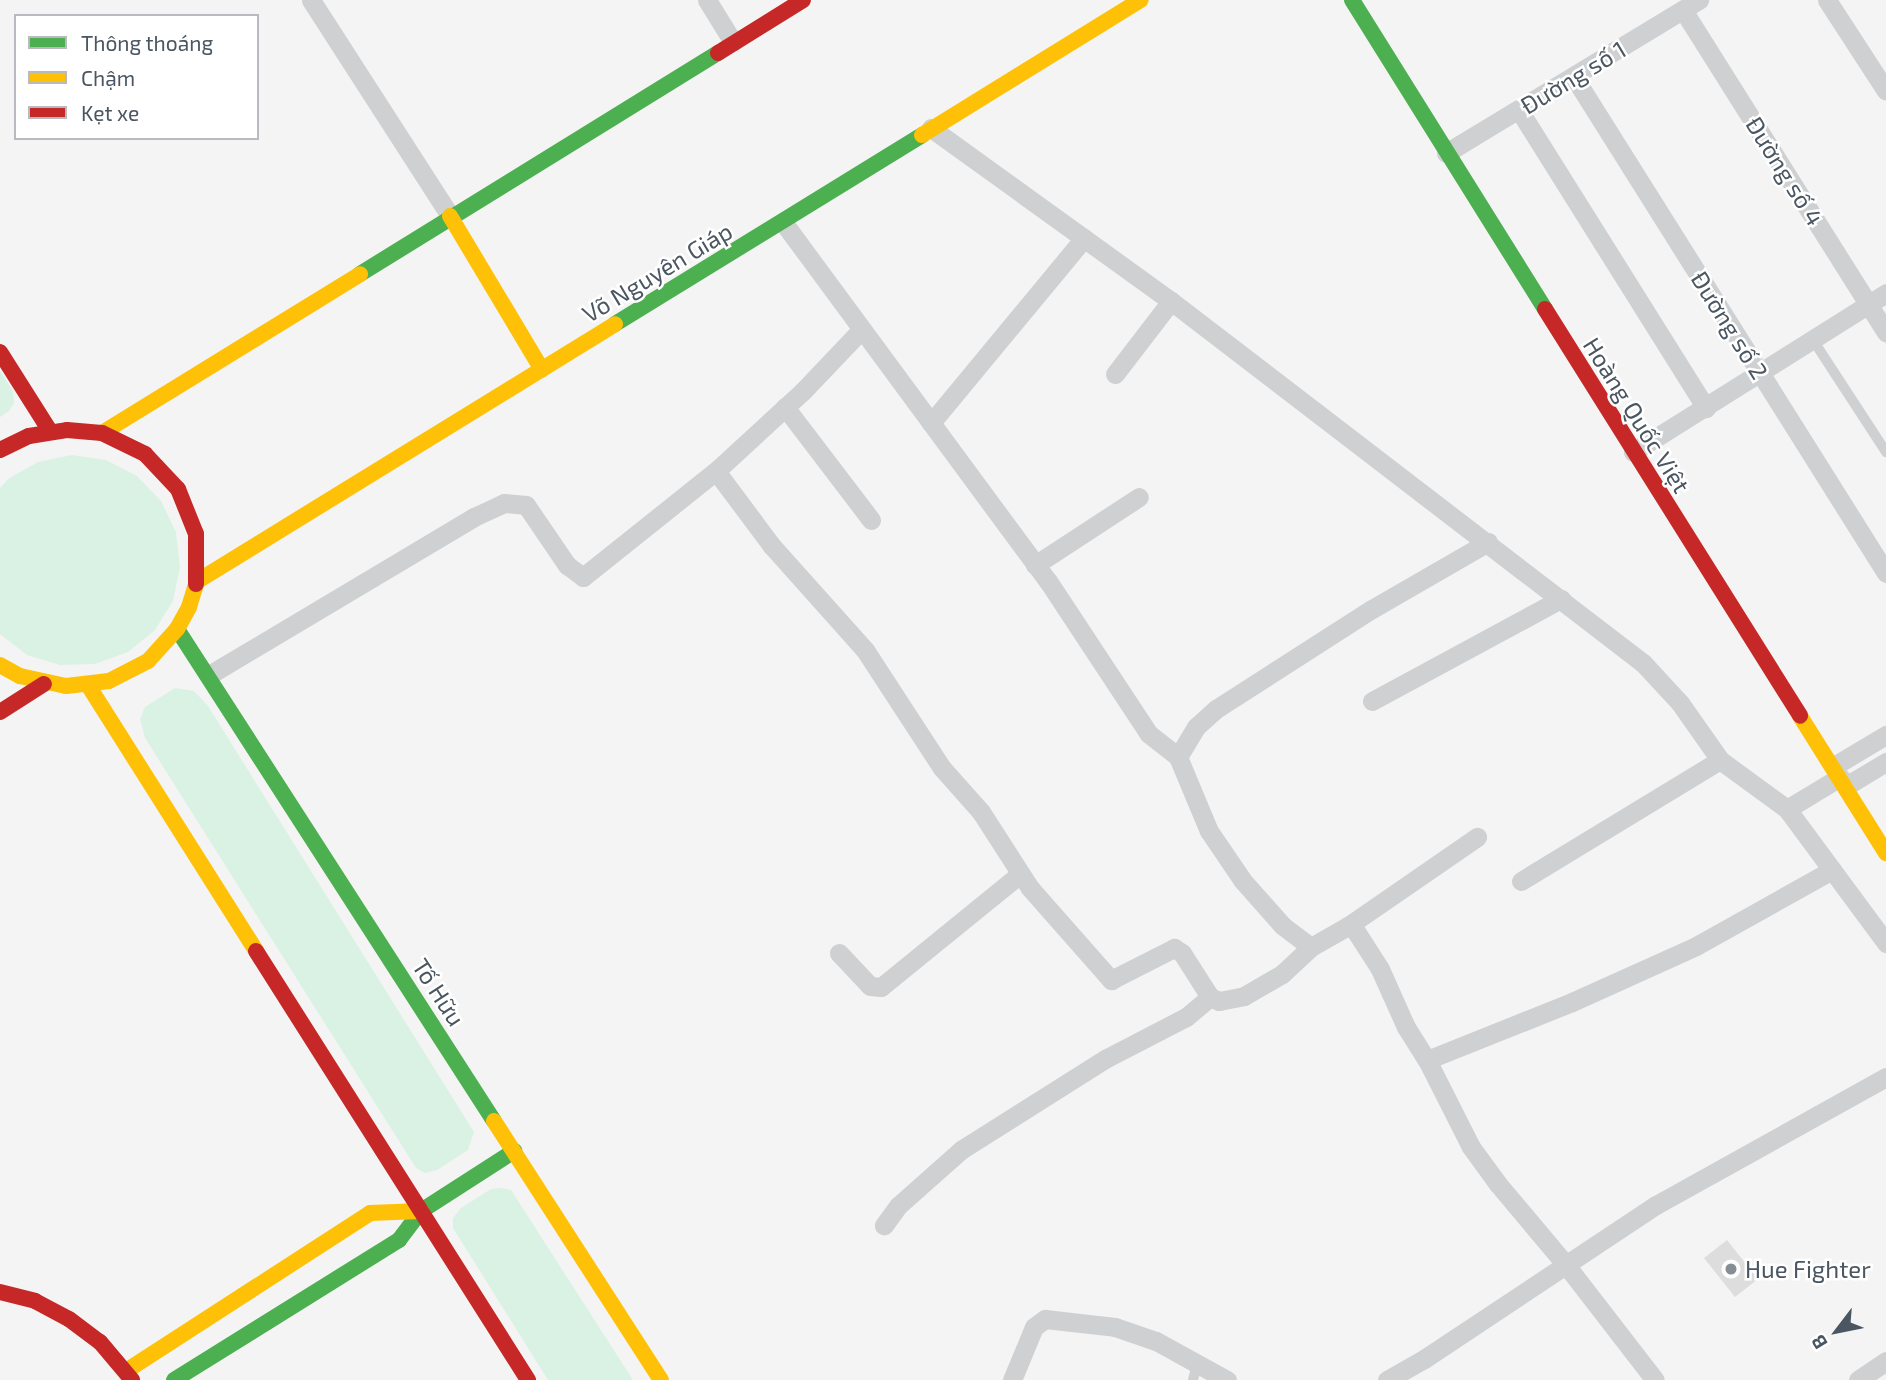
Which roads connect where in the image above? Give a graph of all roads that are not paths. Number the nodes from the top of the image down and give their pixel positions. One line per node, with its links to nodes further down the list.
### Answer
1 (311, 0): 14 (street)
2 (707, 0): 8 (street)
3 (803, 0): 8 (street)
4 (1141, 0): 12 (street, Võ Nguyên Giáp)
5 (1352, 0): 13 (street, Hoàng Quốc Việt)
6 (1827, 0): 10 (street)
7 (1691, 5): 9 (street, Đường số 1); 19 (street, Đường số 4)
8 (733, 43): 14 (street)
9 (1574, 77): 11 (street, Đường số 1); 26 (street, Đường số 2)
10 (1886, 91)
11 (1518, 110): 13 (street, Đường số 1); 28 (street)
12 (931, 128): 15 (street, Võ Nguyên Giáp); 16 (street)
13 (1446, 153): 33 (street, Hoàng Quốc Việt)
14 (450, 216): 24 (street); 31 (street)
15 (783, 222): 20 (street); 24 (street, Võ Nguyên Giáp)
16 (1084, 238): 18 (street); 29 (street)
17 (1886, 293): 19 (street)
18 (1171, 301): 25 (street); 38 (street)
19 (1868, 304): 21 (street, Đường số 4); 22 (street)
20 (861, 330): 27 (street); 29 (street)
21 (1886, 332)
22 (1813, 340): 26 (street); 34 (lane)
23 (0, 352): 30 (street)
24 (542, 370): 41 (street, Võ Nguyên Giáp)
25 (1115, 374)
26 (1761, 374): 28 (street); 40 (street, Đường số 2)
27 (785, 407): 35 (street); 37 (street)
28 (1706, 408): 33 (street)
29 (932, 423): 39 (street)
30 (50, 431): 31 (street); 32 (street)
31 (102, 433): 41 (street)
32 (0, 450)
33 (1633, 452): 54 (street, Hoàng Quốc Việt)
34 (1886, 452)
35 (716, 471): 45 (street); 59 (street)
36 (1139, 497): 39 (street)
37 (871, 520)
38 (1488, 542): 42 (street); 51 (street)
39 (1035, 565): 51 (street)
40 (1886, 573)
41 (196, 582): 43 (street)
42 (1561, 599): 48 (street); 52 (street)
43 (177, 629): 45 (street, Tố Hữu); 47 (street)
44 (0, 665): 46 (street)
45 (209, 675): 68 (street, Tố Hữu)
46 (44, 684): 47 (street); 49 (street)
47 (88, 685): 69 (street)
48 (1372, 701)
49 (0, 712)
50 (1886, 735): 54 (street)
51 (1178, 757): 63 (street)
52 (1720, 760): 55 (street); 60 (street)
53 (1886, 762): 54 (street)
54 (1840, 776): 55 (street); 57 (street, Hoàng Quốc Việt)
55 (1787, 809): 58 (street)
56 (1477, 836): 61 (street)
57 (1886, 853)
58 (1832, 870): 62 (street); 66 (street)
59 (1020, 874): 64 (street); 65 (street)
60 (1521, 881)
61 (1348, 926): 63 (street); 66 (street)
62 (1886, 943)
63 (1311, 947): 65 (street)
64 (839, 954)
65 (1210, 997): 70 (street)
66 (1427, 1060): 71 (street)
67 (1886, 1077): 71 (street)
68 (514, 1152): 69 (street); 80 (street, Tố Hữu)
69 (421, 1211): 72 (street); 72 (street); 79 (street)
70 (884, 1225)
71 (1566, 1265): 83 (street); 84 (street)
72 (312, 1273): 74 (street); 74 (street)
73 (0, 1292): 77 (street)
74 (208, 1339): 77 (street); 78 (street)
75 (1886, 1360): 85 (street)
76 (1195, 1372): 81 (street); 82 (street)
77 (129, 1376)
78 (174, 1380)
79 (528, 1380)
80 (661, 1380)
81 (1012, 1380)
82 (1227, 1380)
83 (1387, 1380)
84 (1655, 1380)
85 (1858, 1380)

